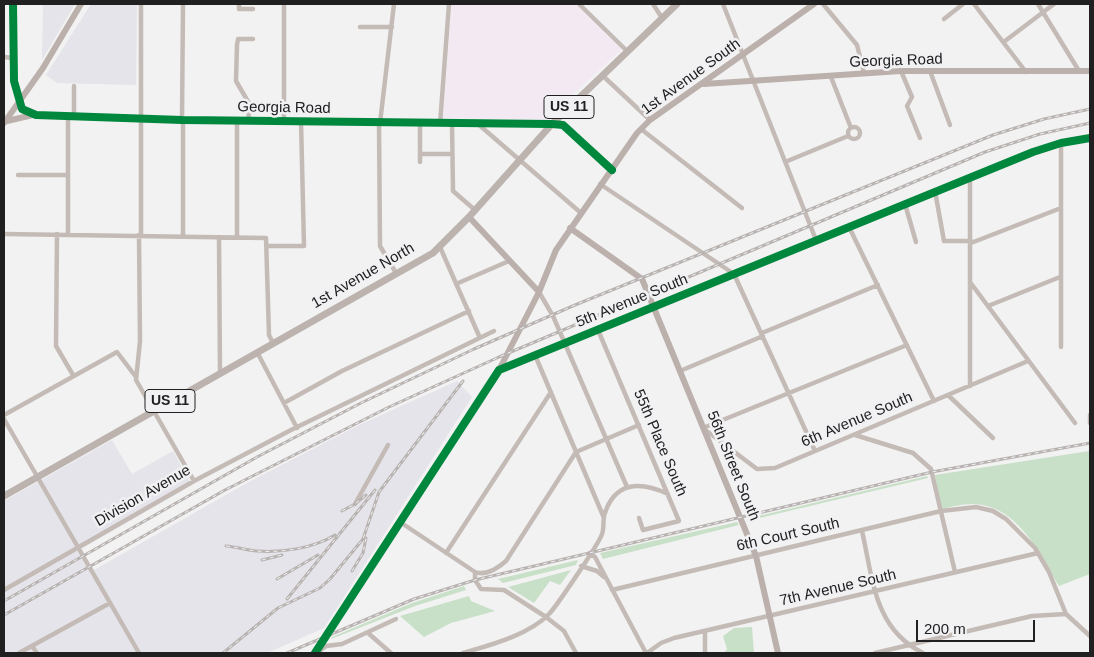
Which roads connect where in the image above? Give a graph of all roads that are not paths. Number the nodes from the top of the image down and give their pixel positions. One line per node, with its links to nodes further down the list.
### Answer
1 (13, 4): 30 (street)
2 (81, 4): 42 (street)
3 (141, 4): 46 (street)
4 (183, 4): 47 (street)
5 (239, 4): 19 (street)
6 (284, 4): 51 (street)
7 (394, 4): 24 (street)
8 (449, 4): 58 (street)
9 (653, 4): 21 (street)
10 (677, 4): 21 (main road, 1st Avenue North / US 11)
11 (723, 4): 28 (street)
12 (814, 4): 28 (street, 1st Avenue South)
13 (823, 4): 36 (street)
14 (963, 4): 22 (street)
15 (974, 4): 26 (street)
16 (1038, 4): 20 (street)
17 (1054, 4): 20 (street)
18 (582, 5): 27 (street)
19 (253, 9)
20 (1043, 12): 26 (street); 33 (street)
21 (662, 18): 27 (main road, 1st Avenue North / US 11)
22 (944, 18)
23 (360, 27): 24 (street)
24 (392, 27): 54 (street)
25 (253, 39): 50 (street)
26 (1005, 41): 35 (street)
27 (627, 51): 37 (main road, 1st Avenue North / US 11)
28 (743, 56): 39 (street); 40 (street, 1st Avenue South)
29 (4, 57): 30 (street)
30 (13, 58): 42 (street)
31 (901, 71): 32 (street, Georgia Road); 36 (street, Georgia Road); 64 (street)
32 (930, 71): 35 (street, Georgia Road); 60 (street)
33 (1079, 71): 34 (street, Georgia Road); 35 (street, Georgia Road)
34 (1090, 71)
35 (1027, 72)
36 (864, 73): 38 (street, Georgia Road)
37 (602, 75): 48 (street); 59 (main road, 1st Avenue North / US 11)
38 (831, 77): 39 (street, Georgia Road); 61 (street)
39 (753, 81): 40 (street, Georgia Road); 71 (street)
40 (703, 84): 48 (street, 1st Avenue South)
41 (74, 86): 45 (street)
42 (20, 104): 43 (street); 52 (street)
43 (33, 114): 44 (street, Georgia Road); 52 (street)
44 (68, 116): 45 (street, Georgia Road); 74 (street)
45 (74, 116): 46 (street, Georgia Road)
46 (140, 119): 47 (street, Georgia Road); 89 (street)
47 (183, 120): 49 (street, Georgia Road); 90 (street)
48 (650, 120): 62 (street, 1st Avenue South)
49 (237, 121): 50 (street, Georgia Road); 92 (street)
50 (248, 121): 51 (street, Georgia Road)
51 (284, 121): 53 (street, Georgia Road)
52 (5, 122)
53 (301, 122): 54 (street, Georgia Road); 96 (street)
54 (380, 123): 57 (street, Georgia Road); 99 (street)
55 (452, 123): 56 (street, Georgia Road); 58 (street, Georgia Road); 68 (street)
56 (478, 123): 59 (street, Georgia Road); 69 (street)
57 (420, 124): 58 (street, Georgia Road); 67 (street)
58 (440, 124)
59 (552, 124): 69 (main road, 1st Avenue North / US 11); 72 (street)
60 (950, 125)
61 (851, 128): 63 (street); 63 (street)
62 (641, 129): 72 (street, 1st Avenue South); 79 (street)
63 (848, 136): 71 (street)
64 (920, 138)
65 (1090, 138): 66 (street, 5th Avenue South)
66 (1061, 143): 75 (street, 5th Avenue South); 80 (street)
67 (420, 154): 68 (street); 70 (street)
68 (452, 154): 81 (street)
69 (519, 160): 81 (main road, 1st Avenue North / US 11); 82 (street)
70 (420, 162)
71 (786, 162): 93 (street)
72 (612, 170): 76 (street, 1st Avenue South)
73 (18, 175): 74 (street)
74 (68, 175): 88 (street)
75 (970, 177): 77 (street, 5th Avenue South); 95 (street)
76 (600, 184): 82 (street, 1st Avenue South); 100 (street)
77 (935, 191): 78 (street, 5th Avenue South); 95 (street)
78 (905, 204): 84 (street, 5th Avenue South); 94 (street)
79 (742, 208)
80 (1061, 208): 95 (street); 101 (street)
81 (475, 210): 83 (main road, 1st Avenue North / US 11)
82 (581, 213): 85 (street, 1st Avenue South)
83 (469, 216): 97 (main road, 1st Avenue North / US 11); 98 (street)
84 (849, 227): 93 (street, 5th Avenue South); 104 (street)
85 (570, 228): 105 (street, 1st Avenue South); 107 (street, 56th Street South)
86 (4, 234): 87 (street)
87 (57, 234): 88 (street); 123 (street)
88 (68, 235): 89 (street)
89 (140, 235): 90 (street); 124 (street)
90 (183, 236): 91 (street)
91 (219, 237): 92 (street); 122 (street)
92 (237, 237): 96 (street)
93 (816, 240): 100 (street, 5th Avenue South)
94 (916, 242)
95 (971, 242): 102 (street)
96 (268, 246): 113 (street)
97 (440, 247): 99 (main road, 1st Avenue North / US 11); 103 (street)
98 (509, 261): 103 (street); 105 (street)
99 (396, 274): 113 (main road, 1st Avenue North / US 11)
100 (734, 274): 107 (street, 5th Avenue South); 111 (street)
101 (1060, 276): 106 (street); 116 (street)
102 (970, 282): 106 (street); 125 (street)
103 (456, 284): 108 (street)
104 (878, 285): 111 (street); 115 (street)
105 (538, 292): 114 (street); 120 (street, 1st Avenue South)
106 (988, 306): 119 (street)
107 (653, 307): 109 (street, 5th Avenue South); 121 (street, 56th Street South)
108 (469, 312): 112 (street); 130 (street)
109 (598, 330): 114 (street, 5th Avenue South); 137 (street, 55th Place South)
110 (494, 331): 112 (street, Division Avenue)
111 (762, 335): 121 (street); 127 (street)
112 (480, 338): 138 (street, Division Avenue)
113 (273, 343): 117 (main road, 1st Avenue North / US 11)
114 (565, 343): 118 (street, 5th Avenue South); 141 (street)
115 (907, 345): 127 (street); 129 (street)
116 (1061, 347)
117 (257, 352): 122 (main road, 1st Avenue North / US 11); 130 (street)
118 (534, 355): 120 (street, 5th Avenue South); 126 (street)
119 (1028, 360): 125 (street, 6th Avenue South); 135 (street)
120 (499, 370): 155 (street)
121 (680, 371): 139 (street, 56th Street South)
122 (220, 373): 131 (main road, 1st Avenue North / US 11)
123 (73, 375): 124 (street); 132 (street)
124 (136, 377): 131 (street)
125 (970, 386): 128 (street, 6th Avenue South)
126 (551, 392): 145 (street); 158 (street)
127 (790, 392): 139 (street); 144 (street)
128 (948, 395): 129 (street, 6th Avenue South); 142 (street)
129 (934, 401): 140 (street, 6th Avenue South)
130 (284, 403): 138 (street)
131 (154, 410): 146 (main road, 1st Avenue North / US 11); 147 (street)
132 (4, 414)
133 (1090, 415): 136 (street)
134 (4, 419): 146 (street)
135 (1075, 423)
136 (1090, 423)
137 (639, 424): 141 (street); 149 (street, 55th Place South)
138 (297, 428): 147 (street, Division Avenue)
139 (703, 428): 144 (street, 6th Avenue South); 161 (street, 56th Street South)
140 (855, 434): 144 (street, 6th Avenue South); 152 (street)
141 (606, 438): 145 (street); 148 (street)
142 (993, 438)
143 (388, 445): 151 (street)
144 (815, 451)
145 (576, 452): 153 (street); 163 (street)
146 (37, 477): 150 (main road, 1st Avenue North / US 11); 157 (street)
147 (194, 482): 157 (street, Division Avenue)
148 (627, 487): 149 (street); 153 (street)
149 (668, 494): 154 (street, 55th Place South)
150 (4, 496)
151 (355, 504)
152 (940, 511): 156 (street, 6th Court South); 160 (street, 6th Court South); 164 (street)
153 (604, 518): 159 (street)
154 (639, 518)
155 (400, 522): 158 (street); 182 (street)
156 (862, 531): 161 (street, 6th Court South); 168 (street)
157 (77, 548): 166 (street, Division Avenue); 169 (street)
158 (446, 553): 163 (street)
159 (590, 553): 162 (street); 165 (street)
160 (1038, 553): 164 (street, 7th Avenue South); 170 (street)
161 (756, 556): 167 (street, 6th Court South); 171 (street, 56th Street South)
162 (581, 566): 165 (street); 172 (street)
163 (475, 572): 172 (street)
164 (955, 572): 168 (street, 7th Avenue South)
165 (606, 579): 167 (street)
166 (4, 589)
167 (612, 590): 186 (street)
168 (876, 591): 171 (street, 7th Avenue South); 178 (street)
169 (110, 603): 177 (street); 181 (street)
170 (1066, 614): 176 (street); 178 (street)
171 (771, 616): 175 (street, 7th Avenue South); 188 (street, 56th Street South)
172 (546, 617): 184 (street); 185 (street)
173 (396, 619): 174 (street)
174 (368, 632): 182 (street); 183 (street)
175 (704, 632): 186 (street, 7th Avenue South); 187 (street)
176 (1090, 636)
177 (32, 646): 179 (street); 180 (street)
178 (909, 646): 189 (street); 190 (street)
179 (19, 653)
180 (37, 653)
181 (139, 653)
182 (316, 653)
183 (391, 653)
184 (463, 653)
185 (576, 653)
186 (646, 653)
187 (704, 653)
188 (778, 653)
189 (875, 653)
190 (924, 653)

